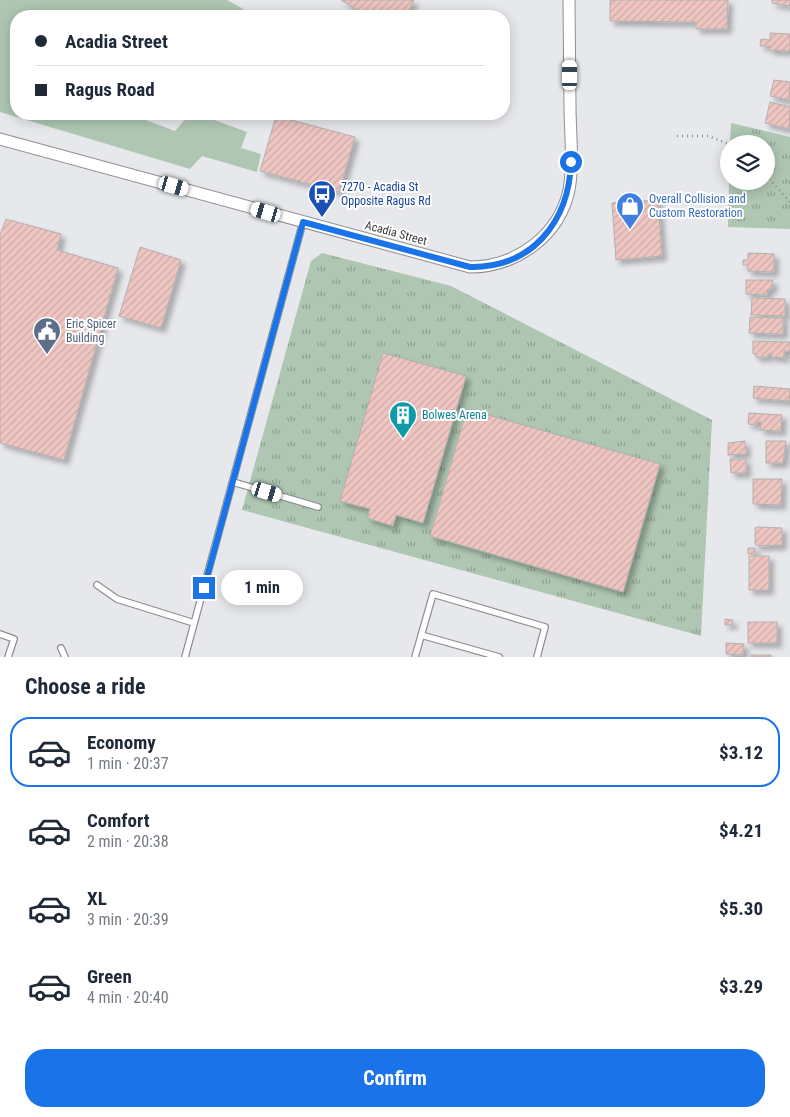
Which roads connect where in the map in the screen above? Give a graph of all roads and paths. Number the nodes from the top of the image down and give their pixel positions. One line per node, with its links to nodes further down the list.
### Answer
1 (569, 0): 7 (street, Acadia Street)
2 (677, 136): 4 (path)
3 (0, 139): 7 (street, Acadia Street)
4 (720, 141)
5 (775, 185): 6 (path)
6 (790, 202)
7 (303, 222): 8 (lane)
8 (233, 482): 9 (lane); 11 (lane)
9 (318, 507)
10 (97, 585): 11 (lane)
11 (194, 623): 17 (lane)
12 (0, 634): 15 (lane)
13 (421, 635): 18 (lane); 19 (lane); 20 (lane)
14 (61, 648): 16 (lane)
15 (8, 657)
16 (65, 657)
17 (185, 657)
18 (415, 657)
19 (499, 657)
20 (537, 657)

